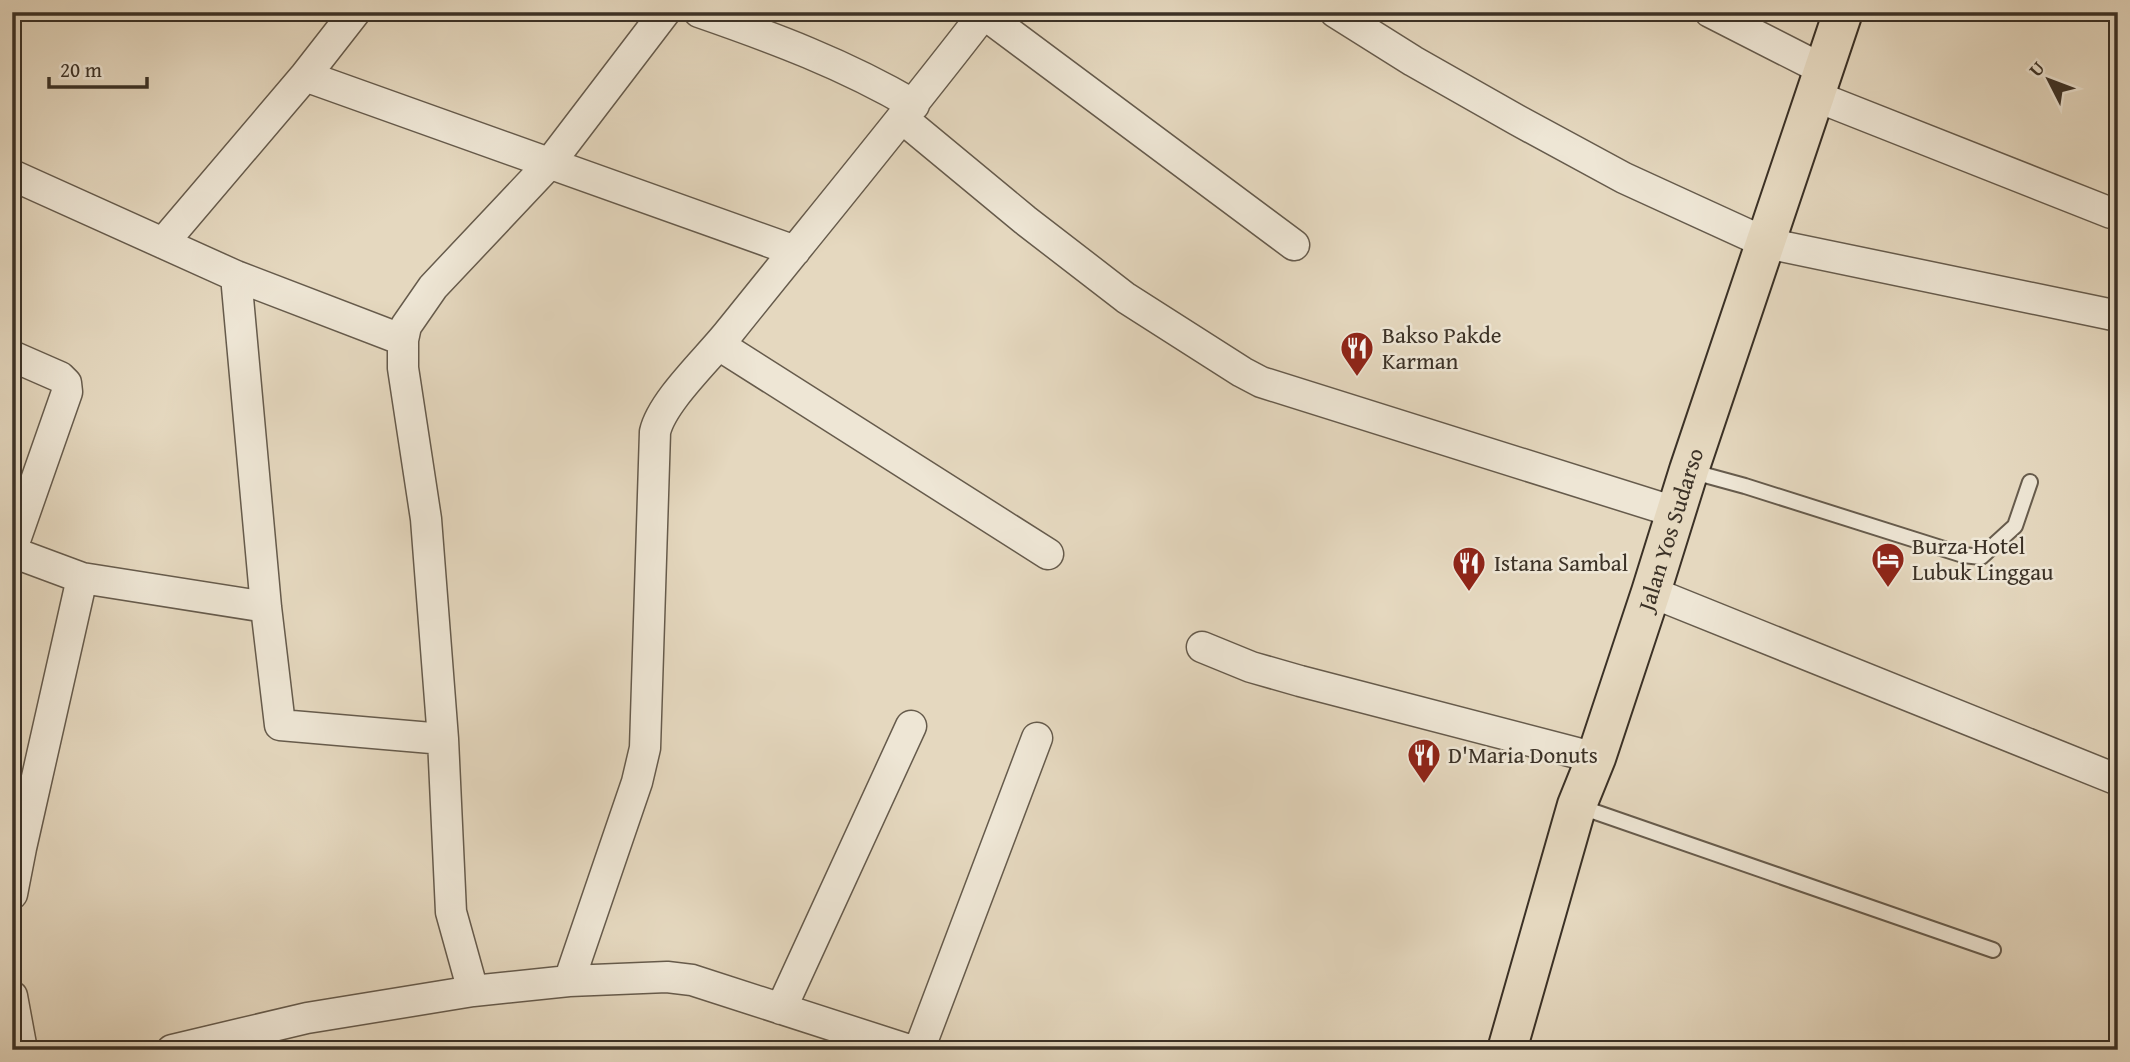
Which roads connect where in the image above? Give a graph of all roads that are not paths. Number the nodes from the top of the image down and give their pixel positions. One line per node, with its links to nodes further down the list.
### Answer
1 (355, 12): 8 (street)
2 (665, 12): 11 (street)
3 (699, 12): 10 (street)
4 (1335, 12): 15 (street)
5 (1710, 12): 9 (street)
6 (1843, 12): 9 (highway, Jalan Yos Sudarso)
7 (984, 13): 10 (street); 16 (street)
8 (305, 76): 11 (street); 14 (street)
9 (1819, 83): 13 (street); 15 (highway, Jalan Yos Sudarso)
10 (908, 112): 17 (street); 25 (street)
11 (549, 164): 17 (street); 20 (street)
12 (12, 175): 14 (street)
13 (2111, 213)
14 (163, 243): 18 (street)
15 (1766, 243): 19 (street); 23 (highway, Jalan Yos Sudarso)
16 (1294, 245)
17 (795, 251): 21 (street)
18 (236, 276): 20 (street); 30 (street)
19 (2118, 316)
20 (403, 340): 34 (street)
21 (719, 345): 27 (street); 41 (street)
22 (12, 356): 26 (street)
23 (1689, 470): 24 (lane); 25 (highway, Jalan Yos Sudarso)
24 (2030, 482)
25 (1675, 512): 29 (highway, Jalan Yos Sudarso)
26 (12, 551): 28 (street)
27 (1048, 554)
28 (82, 578): 30 (street); 38 (street)
29 (1651, 592): 35 (highway, Jalan Yos Sudarso); 36 (street)
30 (267, 607): 34 (street)
31 (1202, 647): 35 (street)
32 (911, 726): 44 (street)
33 (1037, 738): 48 (street)
34 (443, 739): 42 (street)
35 (1596, 758): 37 (highway, Jalan Yos Sudarso)
36 (2118, 780)
37 (1577, 806): 40 (lane); 49 (highway, Jalan Yos Sudarso)
38 (17, 846): 39 (street)
39 (12, 894)
40 (1993, 950)
41 (569, 981): 42 (street); 44 (street)
42 (473, 991): 46 (street)
43 (12, 996): 45 (street)
44 (781, 1009): 47 (street)
45 (22, 1050)
46 (172, 1050)
47 (909, 1050)
48 (919, 1050)
49 (1507, 1050)

